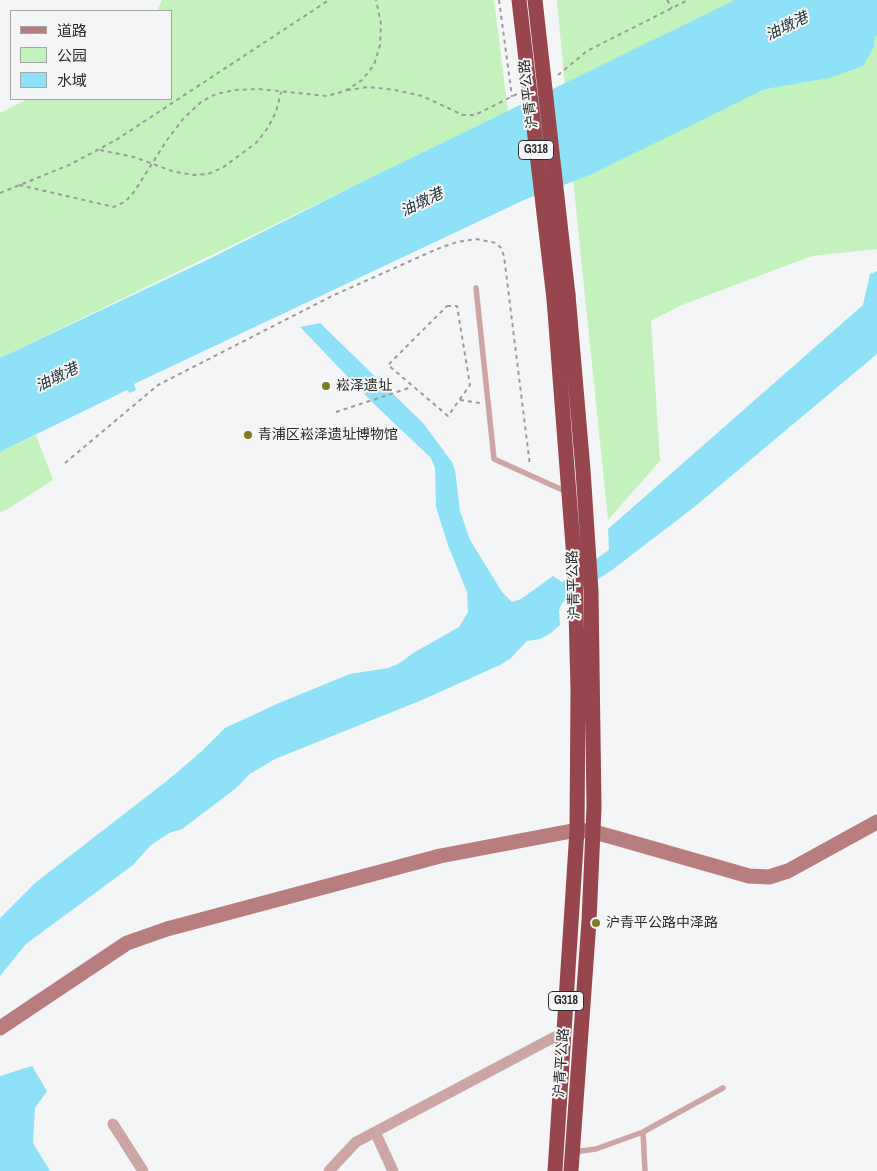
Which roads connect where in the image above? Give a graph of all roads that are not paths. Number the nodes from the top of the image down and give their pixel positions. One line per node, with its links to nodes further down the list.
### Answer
1 (519, 0): 4 (highway, 沪青平公路 / G318, bridge)
2 (535, 0): 4 (highway, 沪青平公路 / G318, bridge)
3 (476, 288): 5 (lane)
4 (561, 297): 5 (highway, 沪青平公路 / G318); 8 (highway, 沪青平公路 / G318)
5 (568, 492): 7 (highway, 沪青平公路 / G318)
6 (877, 822): 8 (street)
7 (577, 830): 8 (street); 9 (street); 10 (highway, 沪青平公路 / G318)
8 (594, 832): 15 (highway, 沪青平公路 / G318)
9 (0, 1028)
10 (564, 1032): 13 (street); 19 (highway, 沪青平公路 / G318)
11 (723, 1088): 14 (lane)
12 (112, 1124): 16 (street)
13 (375, 1132): 17 (street); 18 (street)
14 (643, 1132): 15 (lane); 21 (lane)
15 (572, 1153): 20 (highway, 沪青平公路 / G318)
16 (143, 1171)
17 (330, 1171)
18 (393, 1171)
19 (555, 1171)
20 (571, 1171)
21 (645, 1171)

